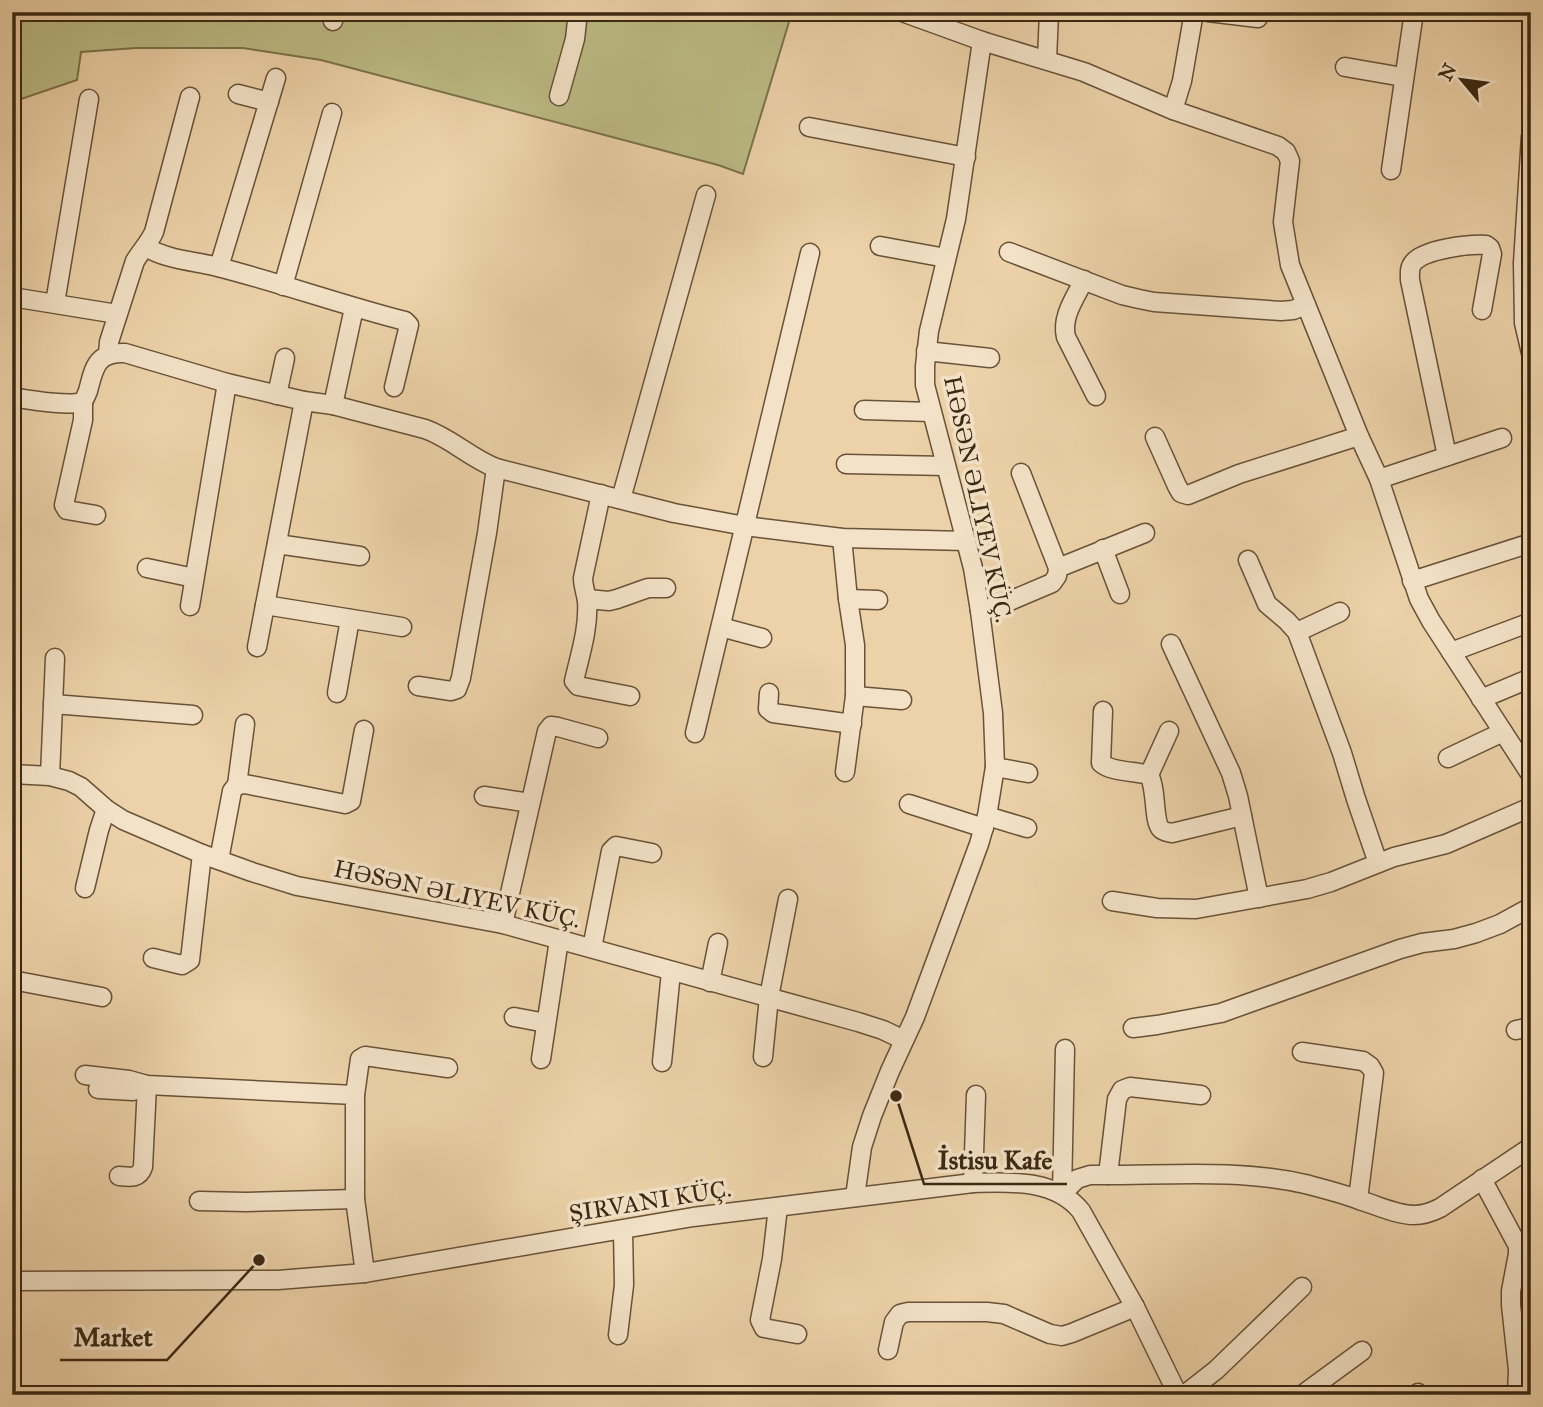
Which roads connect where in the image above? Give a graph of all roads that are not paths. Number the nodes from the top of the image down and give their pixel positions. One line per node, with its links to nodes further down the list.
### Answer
1 (578, 12): 14 (street)
2 (902, 12): 8 (street)
3 (1049, 12): 9 (street)
4 (1194, 12): 18 (street)
5 (1208, 12): 7 (street)
6 (1414, 12): 11 (street)
7 (1258, 18)
8 (982, 41): 9 (street); 22 (street, HƏSƏN ƏLIYEV KÜÇ.)
9 (1047, 60): 18 (street)
10 (1345, 67): 11 (street)
11 (1403, 77): 23 (street)
12 (276, 78): 17 (street)
13 (238, 94): 17 (street)
14 (559, 96)
15 (190, 97): 27 (street)
16 (89, 99): 35 (street)
17 (269, 102): 31 (street)
18 (1173, 110): 36 (street)
19 (332, 113): 33 (street)
20 (809, 127): 22 (street)
21 (1531, 136): 25 (street)
22 (966, 157): 30 (street, HƏSƏN ƏLIYEV KÜÇ.)
23 (1391, 170)
24 (706, 195): 65 (street)
25 (1528, 223): 41 (street)
26 (880, 246): 30 (street)
27 (146, 247): 31 (street); 39 (street)
28 (1009, 252): 32 (street)
29 (810, 253): 67 (street)
30 (946, 258): 40 (street, HƏSƏN ƏLIYEV KÜÇ.)
31 (219, 267): 33 (street)
32 (1084, 280): 36 (street); 48 (street)
33 (283, 286): 37 (street)
34 (12, 297): 35 (street)
35 (55, 303): 39 (street)
36 (1306, 305): 55 (street)
37 (354, 308): 46 (street); 52 (street)
38 (1482, 310): 58 (street)
39 (117, 314): 42 (street)
40 (926, 351): 44 (street); 54 (street, HƏSƏN ƏLIYEV KÜÇ.)
41 (1531, 353)
42 (108, 354): 45 (street); 50 (street)
43 (285, 358): 47 (street)
44 (990, 358)
45 (227, 383): 47 (street); 78 (street)
46 (394, 387)
47 (277, 395): 51 (street)
48 (1096, 396)
49 (12, 397): 50 (street)
50 (83, 401): 66 (street)
51 (303, 401): 52 (street); 72 (street)
52 (333, 405): 61 (street)
53 (864, 410): 54 (street)
54 (931, 412): 60 (street, HƏSƏN ƏLIYEV KÜÇ.)
55 (1359, 436): 56 (street); 63 (street)
56 (1155, 437)
57 (1502, 438): 58 (street)
58 (1447, 456): 63 (street)
59 (846, 464): 60 (street)
60 (946, 466): 70 (street, HƏSƏN ƏLIYEV KÜÇ.)
61 (496, 468): 64 (street); 100 (street)
62 (1021, 473): 77 (street)
63 (1379, 480): 79 (street)
64 (601, 494): 65 (street); 82 (street)
65 (621, 499): 67 (street)
66 (96, 515)
67 (745, 526): 69 (street); 91 (street)
68 (1145, 533): 73 (street)
69 (842, 538): 70 (street); 83 (street)
70 (966, 541): 87 (street, HƏSƏN ƏLIYEV KÜÇ.)
71 (1531, 543): 79 (street)
72 (277, 544): 74 (street); 85 (street)
73 (1103, 550): 77 (street); 81 (street)
74 (360, 556)
75 (1248, 560): 93 (street)
76 (147, 568): 78 (street)
77 (1058, 568): 87 (street)
78 (194, 578): 86 (street)
79 (1412, 581): 97 (street)
80 (666, 588): 82 (street)
81 (1120, 594)
82 (587, 599): 103 (street)
83 (848, 599): 84 (street); 104 (street)
84 (878, 600)
85 (265, 604): 89 (street); 96 (street)
86 (190, 606)
87 (981, 611): 119 (street, HƏSƏN ƏLIYEV KÜÇ.)
88 (1340, 612): 93 (street)
89 (349, 619): 92 (street); 101 (street)
90 (1531, 622): 97 (street)
91 (720, 627): 94 (street); 115 (street)
92 (402, 628)
93 (1297, 632): 136 (street)
94 (762, 638)
95 (1171, 644): 131 (street)
96 (257, 647)
97 (1451, 652): 105 (street)
98 (54, 658): 107 (street)
99 (1531, 678): 105 (street)
100 (418, 686)
101 (337, 693)
102 (769, 693): 111 (street)
103 (630, 696)
104 (855, 696): 106 (street); 111 (street)
105 (1481, 699): 114 (street)
106 (902, 700)
107 (53, 704): 109 (street); 124 (street)
108 (1103, 711): 123 (street)
109 (193, 715)
110 (246, 724): 125 (street)
111 (852, 724): 120 (street)
112 (364, 730): 125 (street)
113 (1169, 731): 123 (street)
114 (1503, 732): 117 (street); 118 (street)
115 (695, 733)
116 (598, 738): 127 (street)
117 (1448, 758)
118 (1527, 763)
119 (995, 767): 121 (street); 132 (street, HƏSƏN ƏLIYEV KÜÇ.)
120 (845, 772)
121 (1028, 773)
122 (12, 774): 124 (street, HƏSƏN ƏLIYEV KÜÇ.)
123 (1149, 775): 131 (street)
124 (50, 776): 130 (street, HƏSƏN ƏLIYEV KÜÇ.)
125 (237, 785): 135 (street)
126 (484, 796): 127 (street)
127 (530, 803): 142 (street)
128 (909, 804): 132 (street)
129 (1531, 807): 136 (street)
130 (107, 809): 135 (street, HƏSƏN ƏLIYEV KÜÇ.); 137 (street)
131 (1242, 816): 138 (street)
132 (985, 822): 133 (street); 155 (street, HƏSƏN ƏLIYEV KÜÇ.)
133 (1027, 828)
134 (652, 853): 145 (street)
135 (210, 857): 142 (street, HƏSƏN ƏLIYEV KÜÇ.); 146 (street)
136 (1378, 863): 138 (street)
137 (85, 888)
138 (1259, 898): 140 (street)
139 (788, 899): 151 (street)
140 (1112, 901)
141 (1531, 907): 154 (street)
142 (503, 924): 143 (street, HƏSƏN ƏLIYEV KÜÇ.)
143 (559, 940): 145 (street, HƏSƏN ƏLIYEV KÜÇ.); 153 (street)
144 (718, 943): 149 (street)
145 (592, 948): 147 (street, HƏSƏN ƏLIYEV KÜÇ.)
146 (153, 958)
147 (671, 972): 149 (street, HƏSƏN ƏLIYEV KÜÇ.); 160 (street)
148 (12, 980): 150 (street)
149 (710, 982): 151 (street, HƏSƏN ƏLIYEV KÜÇ.)
150 (102, 997)
151 (769, 997): 155 (street, HƏSƏN ƏLIYEV KÜÇ.); 158 (street)
152 (514, 1017): 153 (street)
153 (547, 1023): 159 (street)
154 (1133, 1028)
155 (904, 1040): 174 (street, HƏSƏN ƏLIYEV KÜÇ.)
156 (1065, 1049): 173 (street)
157 (1302, 1052): 176 (street)
158 (763, 1057)
159 (541, 1059)
160 (662, 1062)
161 (448, 1068): 165 (street)
162 (85, 1075): 163 (street)
163 (147, 1088): 164 (street); 165 (street); 170 (street)
164 (98, 1089)
165 (355, 1095): 175 (street)
166 (976, 1095): 172 (street)
167 (1200, 1095): 169 (street)
168 (1531, 1147): 171 (street)
169 (1108, 1175): 173 (street); 176 (street)
170 (119, 1176)
171 (1482, 1179): 176 (street); 191 (street)
172 (973, 1183): 173 (street, ŞIRVANI KÜÇ.); 174 (street, ŞIRVANI KÜÇ.)
173 (1062, 1194): 183 (street, ŞIRVANI KÜÇ.)
174 (855, 1197): 178 (street, ŞIRVANI KÜÇ.)
175 (355, 1199): 177 (street); 180 (street)
176 (1359, 1199)
177 (199, 1201)
178 (778, 1207): 179 (street, ŞIRVANI KÜÇ.); 185 (street)
179 (623, 1230): 180 (street, ŞIRVANI KÜÇ.); 184 (street)
180 (365, 1273): 181 (street, ŞIRVANI KÜÇ.)
181 (12, 1281)
182 (1302, 1287): 189 (street)
183 (1135, 1307): 186 (street); 188 (street, ŞIRVANI KÜÇ.)
184 (618, 1335)
185 (797, 1335)
186 (888, 1350)
187 (1362, 1351): 190 (street)
188 (1178, 1395)
189 (1184, 1395)
190 (1302, 1395)
191 (1517, 1395)

